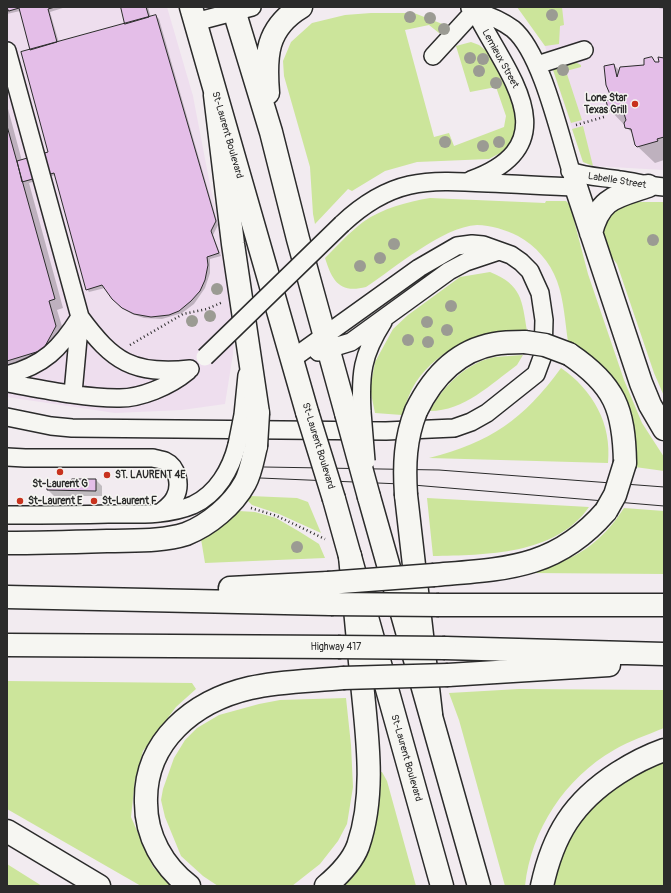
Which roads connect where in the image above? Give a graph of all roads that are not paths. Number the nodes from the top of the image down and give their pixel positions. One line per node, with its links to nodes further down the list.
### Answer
1 (301, 7): 10 (main road)
2 (239, 8): 4 (street); 10 (main road)
3 (474, 8): 7 (street); 8 (street); 12 (street, Lemieux Street)
4 (193, 14): 9 (main road, St-Laurent Boulevard)
5 (584, 50): 8 (street)
6 (7, 51): 17 (street)
7 (433, 56)
8 (537, 65): 11 (street)
9 (216, 95): 19 (main road, St-Laurent Boulevard); 27 (main road, bridge)
10 (271, 132): 18 (main road)
11 (573, 179): 12 (street, Labelle Street); 13 (street, Labelle Street); 14 (main road)
12 (467, 182): 20 (street, Labelle Street, bridge)
13 (656, 186): 14 (main road)
14 (591, 233): 26 (main road)
15 (499, 251): 16 (street); 18 (street); 25 (street)
16 (386, 316): 18 (street); 24 (street)
17 (80, 317): 20 (street); 21 (street); 23 (street)
18 (327, 342): 19 (street); 24 (main road)
19 (292, 359): 32 (main road, St-Laurent Boulevard, bridge)
20 (190, 369): 23 (street, Labelle Street)
21 (7, 375)
22 (7, 383): 23 (street, Labelle Street)
23 (73, 393)
24 (354, 412): 39 (main road, bridge)
25 (7, 417)
26 (664, 429)
27 (246, 445): 29 (street); 31 (main road)
28 (7, 457): 29 (street)
29 (160, 513): 30 (street)
30 (7, 515)
31 (7, 543)
32 (350, 556): 44 (main road); 45 (main road, St-Laurent Boulevard)
33 (7, 597): 34 (main road)
34 (71, 597): 35 (main road, bridge); 39 (main road, bridge)
35 (664, 605)
36 (7, 646): 37 (main road, Highway 417, bridge)
37 (664, 654)
38 (664, 661): 43 (main road, bridge)
39 (431, 714): 46 (main road)
40 (664, 750): 47 (main road)
41 (7, 831): 42 (main road)
42 (99, 886)
43 (189, 886)
44 (326, 886)
45 (442, 886)
46 (479, 886)
47 (542, 886)

